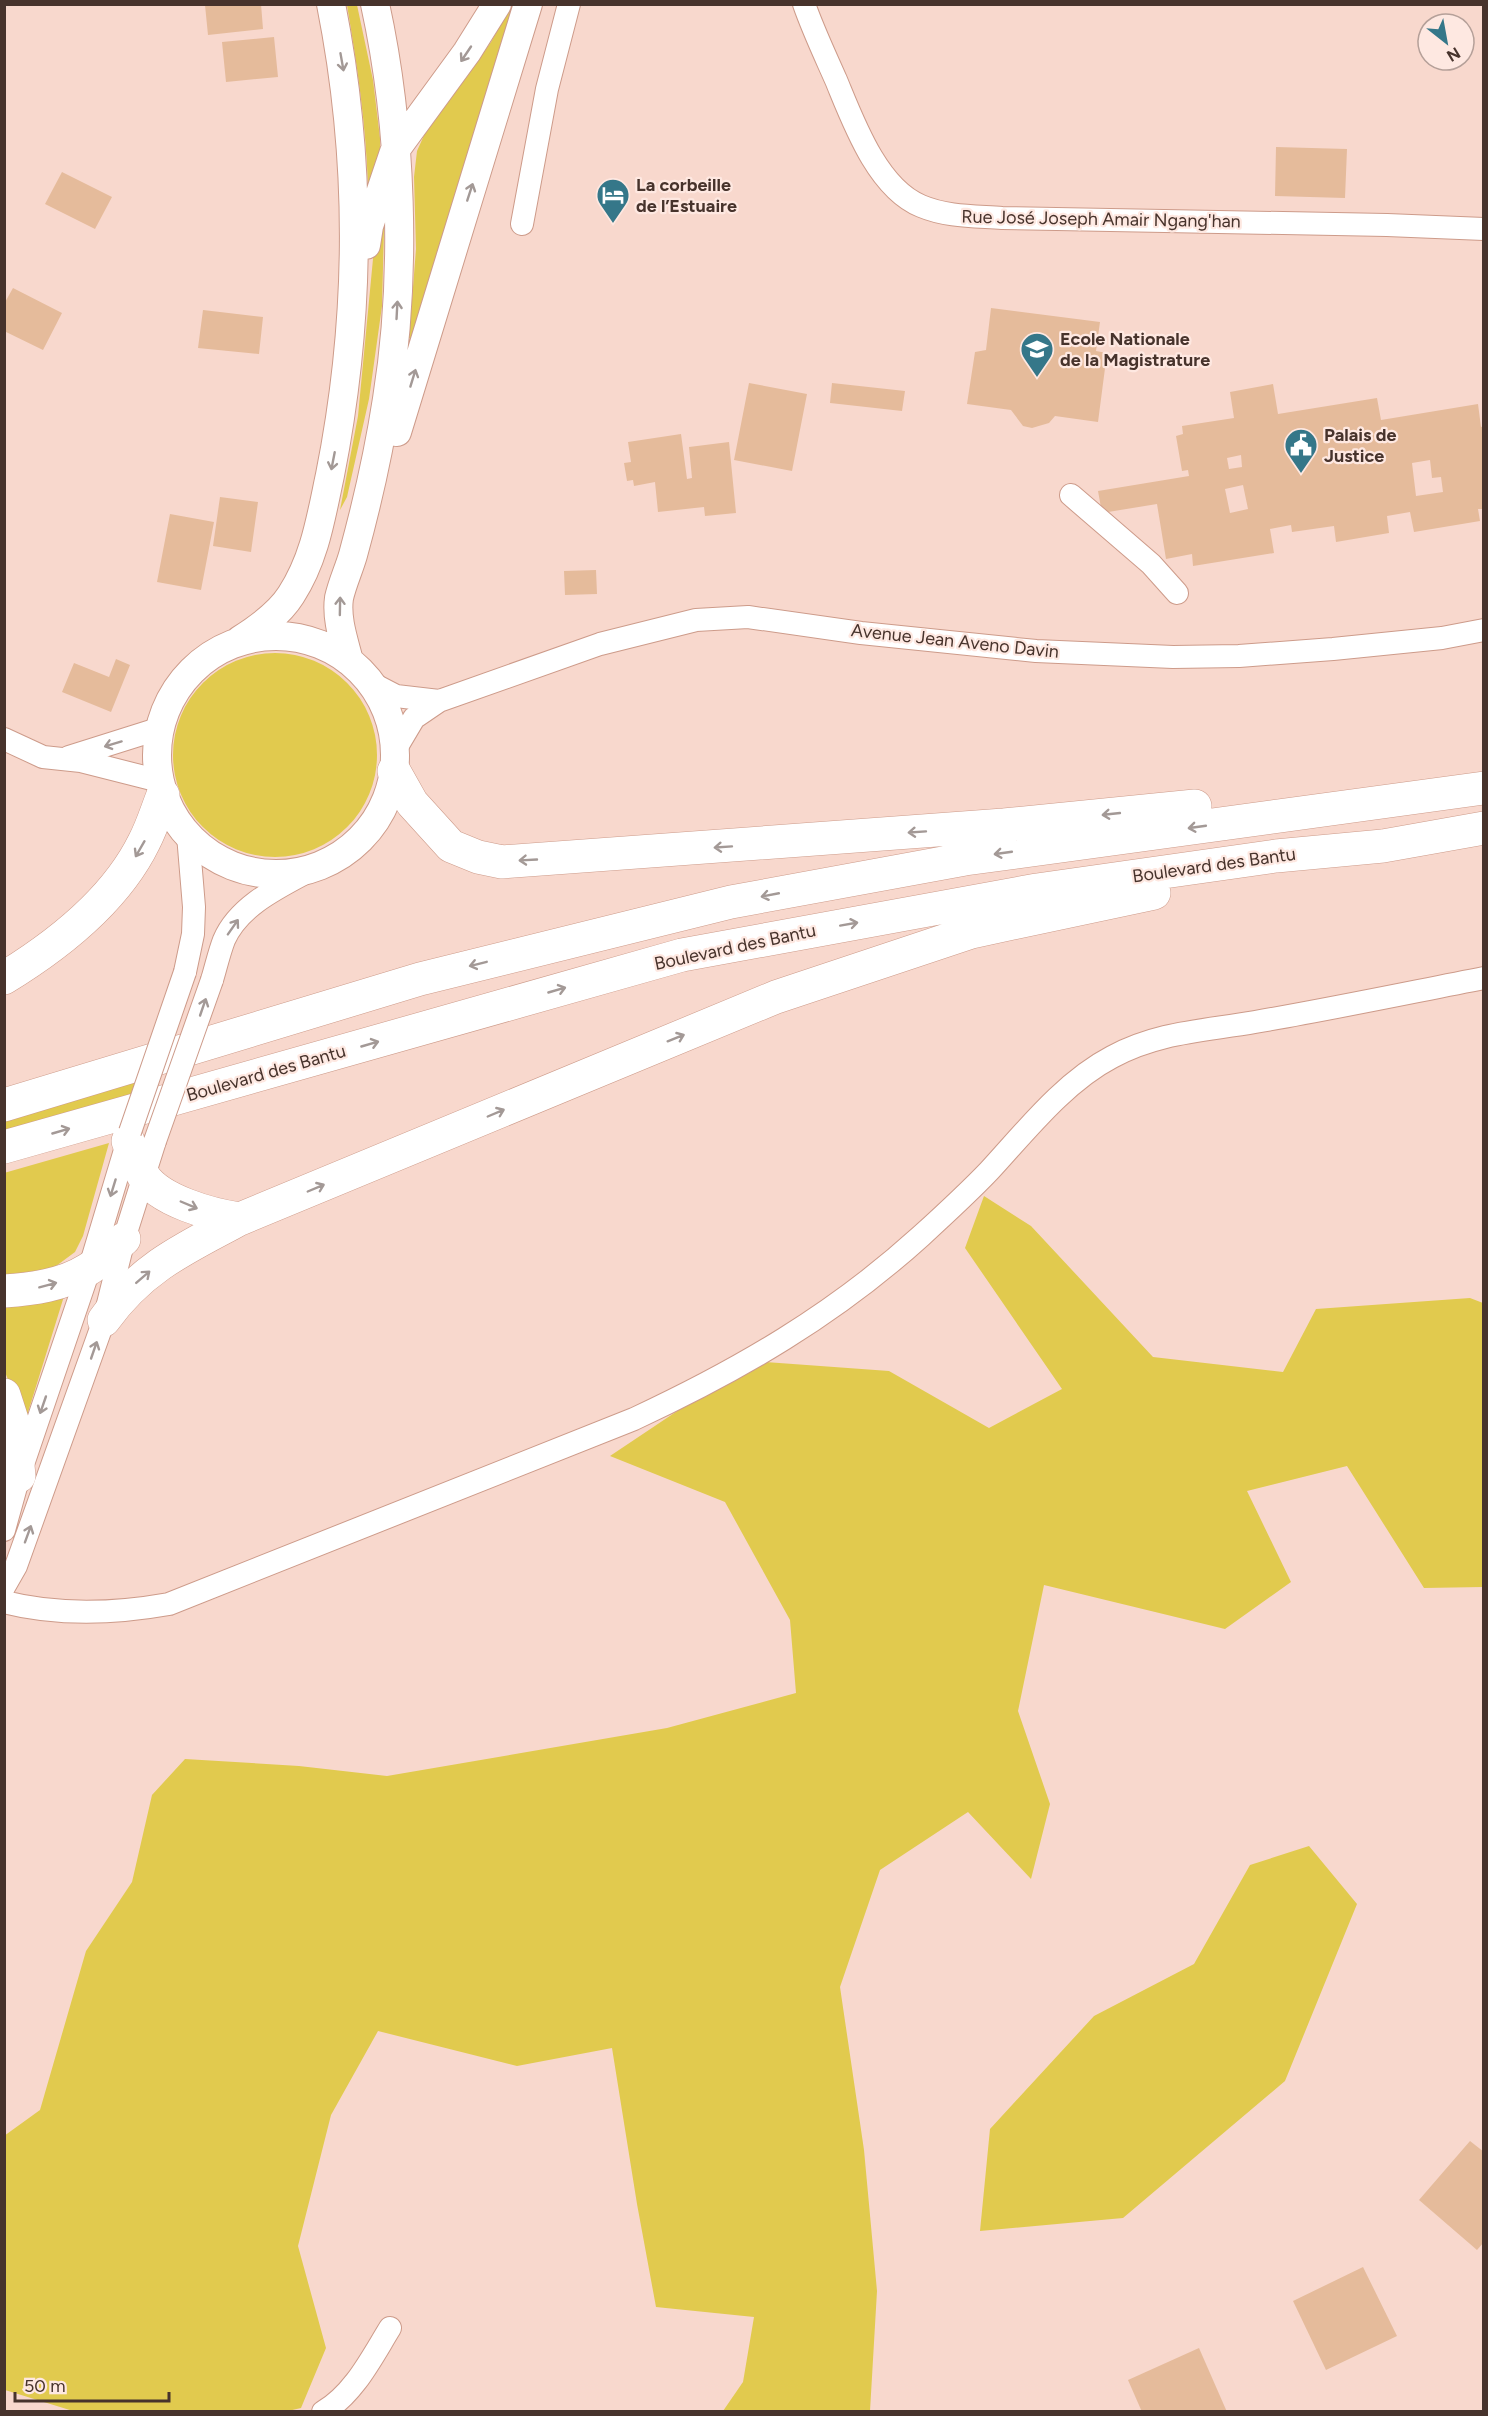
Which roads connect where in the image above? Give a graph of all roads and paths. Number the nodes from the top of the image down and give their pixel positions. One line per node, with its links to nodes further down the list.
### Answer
1 (331, 4): 10 (main road, one-way to 10)
2 (375, 4): 7 (main road)
3 (497, 4): 7 (main road, one-way to 7)
4 (528, 4): 12 (main road, one-way to 4)
5 (569, 4): 8 (street)
6 (804, 4): 9 (street, Rue José Joseph Amair Ngang'han)
7 (394, 152): 10 (main road); 12 (main road, one-way to 7)
8 (522, 224)
9 (1484, 230)
10 (342, 403): 15 (main road, one-way to 15)
11 (1071, 495): 13 (street)
12 (354, 553): 16 (main road, one-way to 12)
13 (1178, 593)
14 (1484, 630): 18 (street, Avenue Jean Aveno Davin)
15 (228, 647): 16 (main road); 19 (main road)
16 (349, 661): 17 (main road)
17 (371, 683): 18 (street); 22 (main road)
18 (439, 701): 22 (street)
19 (160, 728): 21 (street, one-way to 21); 24 (main road)
20 (4, 740): 21 (street)
21 (65, 759): 24 (street)
22 (395, 760): 23 (highway, one-way to 22); 28 (main road)
23 (1484, 786): 31 (highway, one-way to 31)
24 (161, 788): 26 (main road); 29 (highway, one-way to 29)
25 (1484, 828): 27 (highway, Boulevard des Bantu)
26 (188, 835): 28 (main road); 32 (street, bridge)
27 (1383, 846): 33 (highway, Boulevard des Bantu, one-way to 27); 35 (highway, one-way to 27)
28 (318, 866): 32 (street, one-way to 28, bridge)
29 (4, 978)
30 (1484, 978): 44 (street)
31 (4, 1105)
32 (138, 1138): 34 (highway); 37 (street, one-way to 37)
33 (4, 1147)
34 (144, 1177): 35 (highway, one-way to 35); 36 (street)
35 (240, 1219): 39 (highway, one-way to 35)
36 (124, 1239): 37 (highway); 39 (street)
37 (88, 1270): 38 (highway, one-way to 37); 41 (street, one-way to 41)
38 (4, 1291)
39 (104, 1320): 43 (street, one-way to 39)
40 (4, 1395): 41 (highway)
41 (19, 1476): 42 (street)
42 (4, 1530)
43 (4, 1587)
44 (4, 1602)
45 (390, 2328): 46 (street)
46 (323, 2412)

